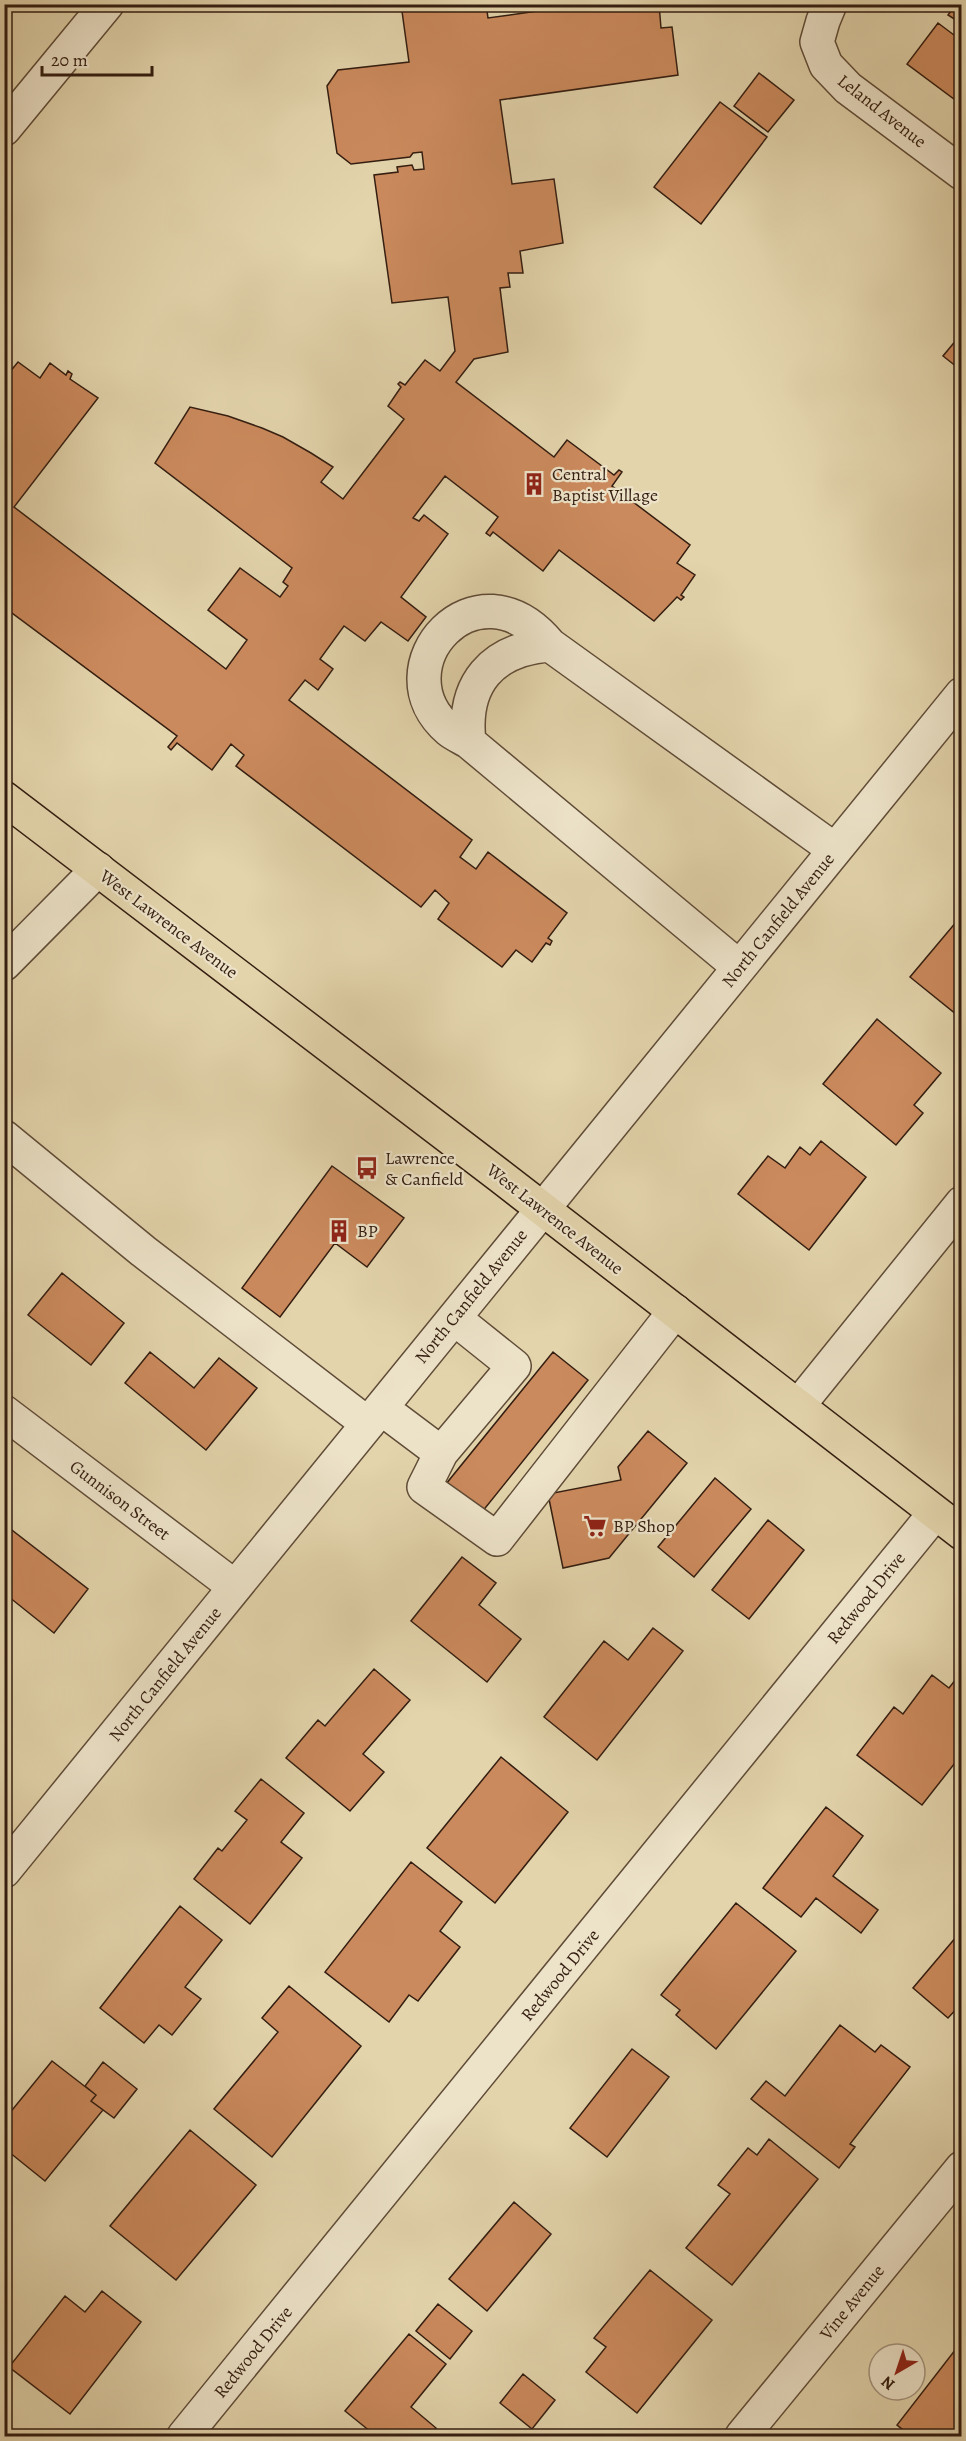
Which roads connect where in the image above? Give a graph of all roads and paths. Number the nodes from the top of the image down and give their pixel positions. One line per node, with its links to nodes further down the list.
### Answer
1 (107, 4): 3 (street)
2 (830, 4): 4 (street, Leland Avenue)
3 (4, 129)
4 (962, 173)
5 (550, 645): 7 (street); 7 (street); 9 (street)
6 (962, 694): 9 (street, North Canfield Avenue)
7 (469, 742): 12 (street)
8 (4, 798): 10 (main road, West Lawrence Avenue)
9 (835, 850): 12 (street, North Canfield Avenue)
10 (98, 869): 11 (street); 15 (main road, West Lawrence Avenue)
11 (4, 964)
12 (740, 967): 15 (street, North Canfield Avenue)
13 (4, 1137): 20 (street)
14 (962, 1203): 18 (street)
15 (543, 1209): 16 (main road, West Lawrence Avenue); 17 (street, North Canfield Avenue)
16 (675, 1311): 18 (main road, West Lawrence Avenue); 21 (street)
17 (454, 1318): 20 (street, North Canfield Avenue); 21 (street)
18 (798, 1406): 22 (main road, West Lawrence Avenue)
19 (4, 1412): 24 (street, Gunnison Street)
20 (374, 1416): 21 (street); 24 (street, North Canfield Avenue)
21 (441, 1453)
22 (935, 1513): 23 (main road, West Lawrence Avenue); 27 (street, Redwood Drive)
23 (962, 1533)
24 (235, 1587): 25 (street, North Canfield Avenue)
25 (4, 1871)
26 (962, 2168): 28 (street, Vine Avenue)
27 (184, 2436)
28 (742, 2436)

